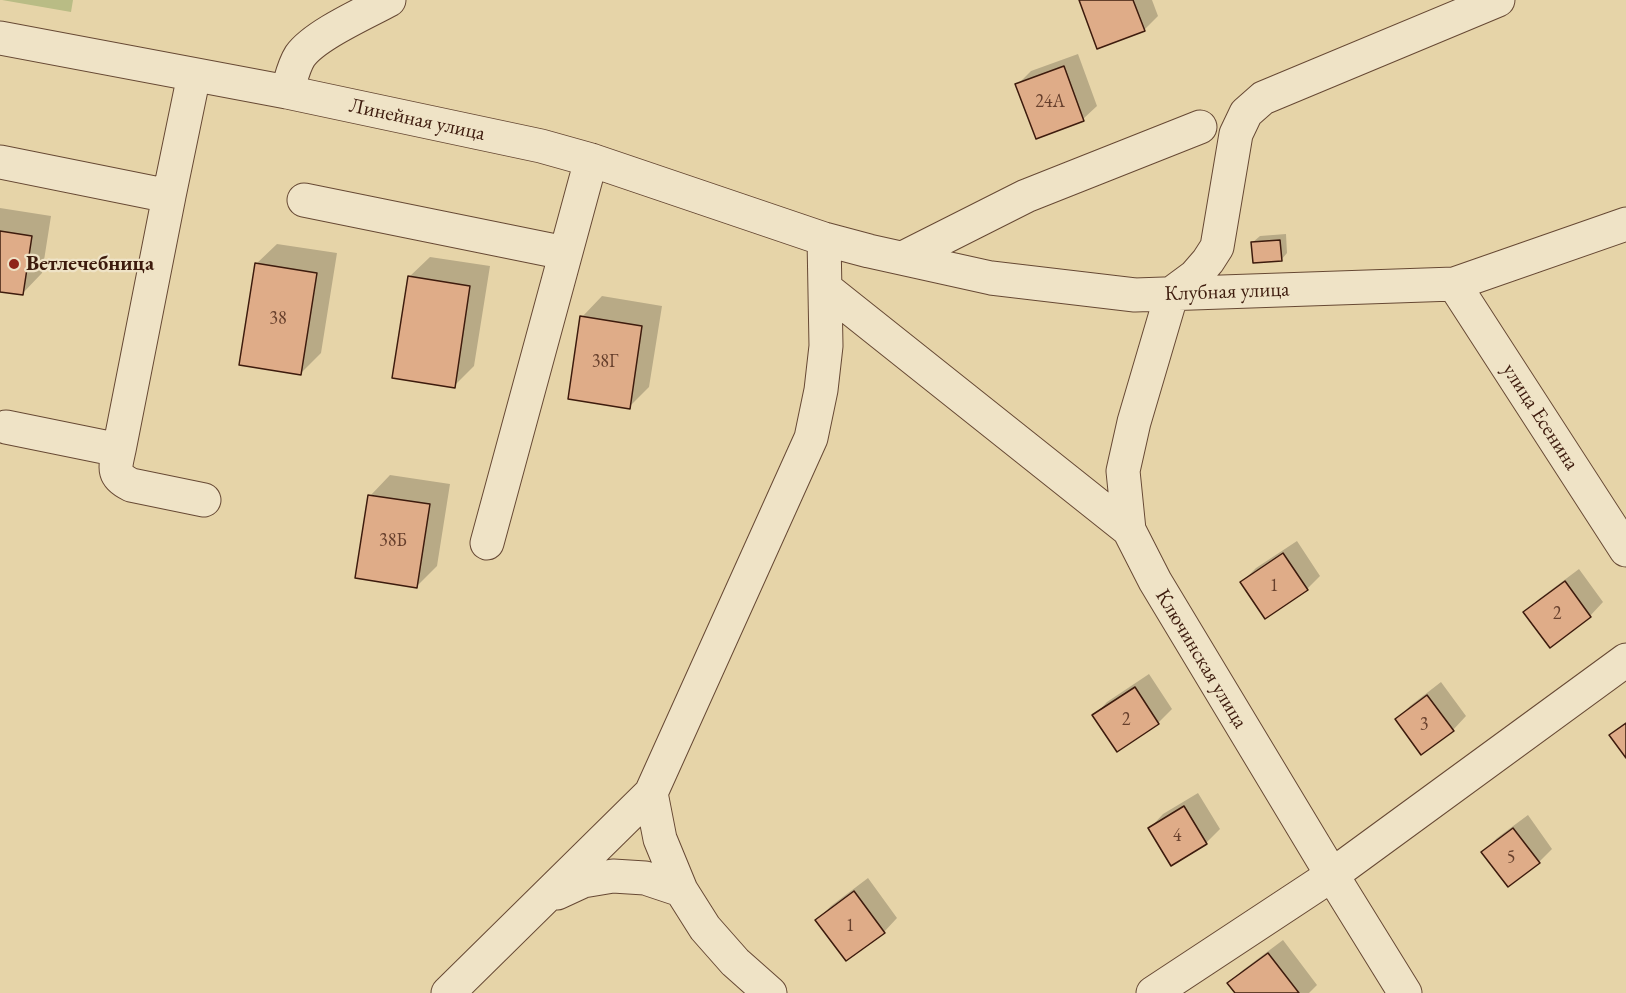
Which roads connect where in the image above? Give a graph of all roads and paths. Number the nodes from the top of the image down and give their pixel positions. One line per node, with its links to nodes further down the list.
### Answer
1 (389, 0): 5 (street)
2 (1498, 0): 17 (street)
3 (0, 38): 4 (street, Линейная улица)
4 (194, 75): 5 (street, Линейная улица); 9 (street)
5 (287, 92): 7 (street, Линейная улица)
6 (1200, 127): 14 (street)
7 (591, 160): 12 (street, Линейная улица); 13 (street)
8 (0, 162): 9 (street)
9 (170, 196): 19 (street)
10 (304, 200): 13 (street)
11 (1626, 224): 15 (street, Клубная улица)
12 (824, 239): 14 (street, Клубная улица); 16 (street)
13 (566, 253): 22 (street)
14 (903, 258): 17 (street, Клубная улица)
15 (1455, 284): 17 (street, Клубная улица); 23 (street, улица Есенина)
16 (825, 288): 21 (street); 25 (street)
17 (1172, 293): 21 (street, Ключинская улица)
18 (6, 427): 19 (street)
19 (119, 450): 20 (street)
20 (204, 500)
21 (1129, 530): 26 (street, Ключинская улица)
22 (487, 543)
23 (1626, 550)
24 (1626, 660): 26 (street)
25 (651, 793): 27 (street); 28 (street)
26 (1332, 875): 31 (street); 32 (street, Ключинская улица)
27 (681, 890): 28 (street); 30 (street)
28 (545, 899): 29 (street)
29 (448, 993)
30 (770, 993)
31 (1153, 993)
32 (1405, 993)

